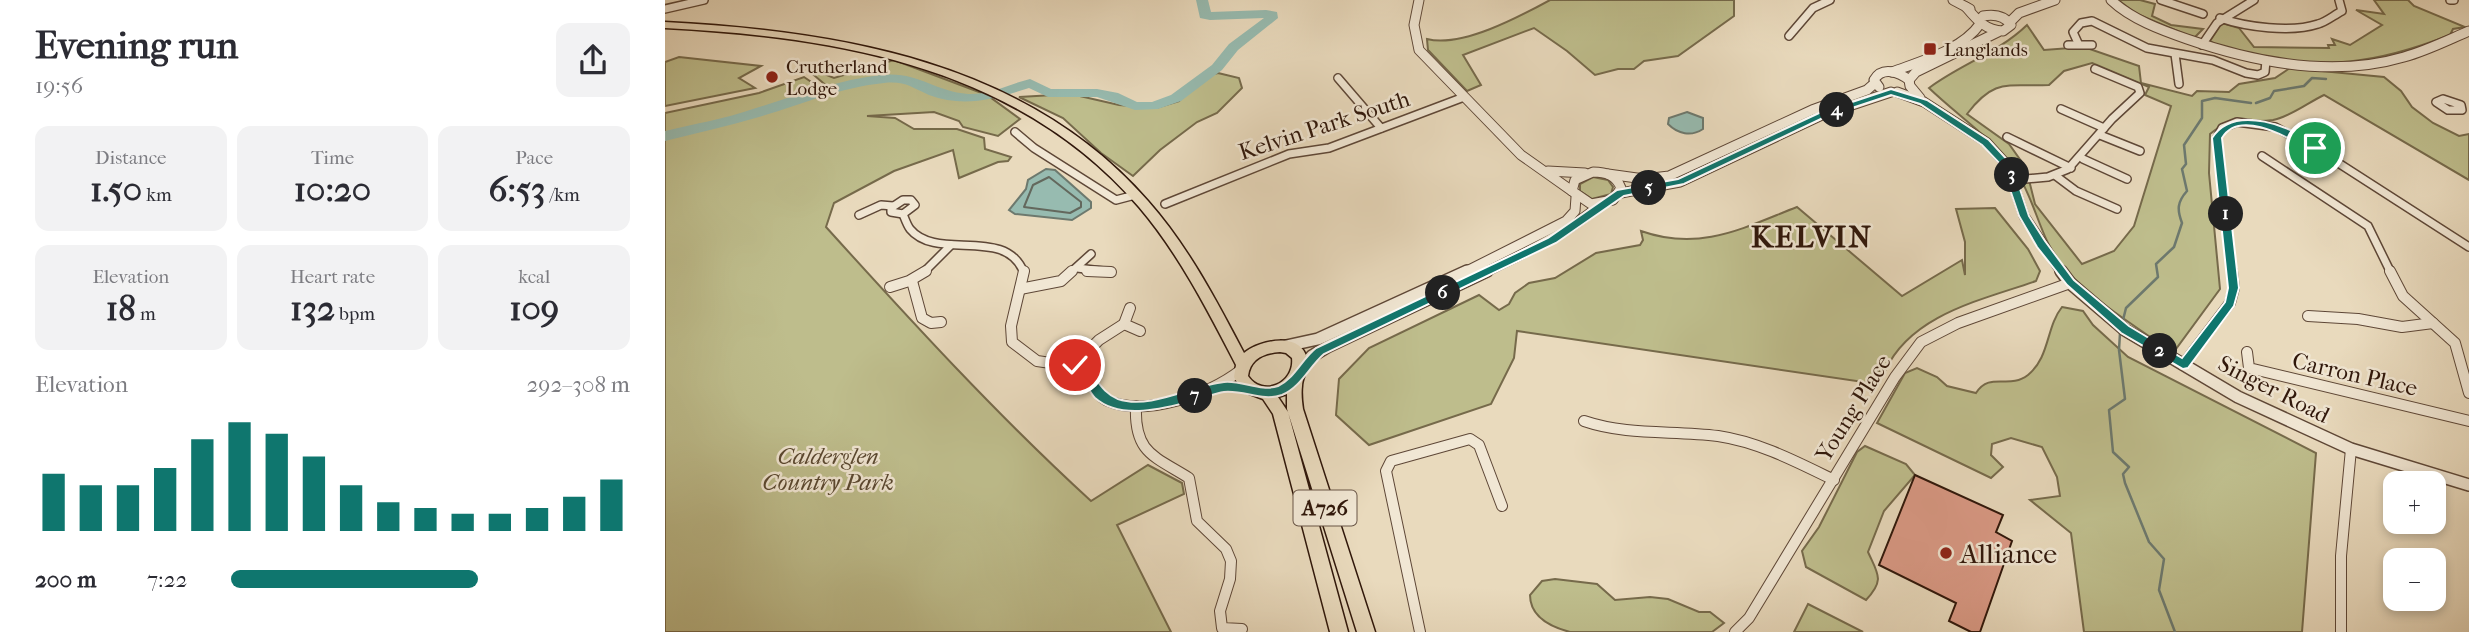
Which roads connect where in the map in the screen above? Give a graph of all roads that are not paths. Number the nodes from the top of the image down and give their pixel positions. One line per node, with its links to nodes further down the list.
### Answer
1 (704, 0): 12 (street)
2 (1419, 0): 35 (street)
3 (1830, 0): 21 (street)
4 (1953, 0): 11 (street)
5 (2038, 0): 14 (street)
6 (2055, 0): 16 (street)
7 (2111, 0): 25 (street)
8 (2161, 0): 13 (street)
9 (2254, 0): 15 (street)
10 (2339, 0): 15 (street)
11 (1966, 8): 14 (street); 17 (street)
12 (665, 9)
13 (2203, 13)
14 (1992, 14): 16 (street); 17 (street)
15 (2220, 18): 25 (street)
16 (2010, 22): 20 (street)
17 (1979, 23): 20 (street); 29 (street)
18 (665, 25): 55 (main road)
19 (2469, 31): 27 (street)
20 (1998, 32): 32 (street)
21 (1789, 36)
22 (2078, 43): 23 (street); 24 (street); 26 (street)
23 (2068, 44)
24 (2092, 45)
25 (2202, 45): 27 (street)
26 (2175, 54): 27 (street); 33 (street)
27 (2266, 60)
28 (2095, 69): 39 (street)
29 (1892, 72): 31 (street); 32 (street)
30 (1338, 78): 38 (street)
31 (1875, 83): 34 (street, Singer Road); 48 (street)
32 (1909, 83): 34 (street); 36 (street, Singer Road)
33 (2179, 84)
34 (1894, 92): 36 (street, Singer Road); 53 (street)
35 (1464, 97): 38 (street, Kelvin Park South); 46 (street)
36 (1924, 102): 51 (street, Singer Road)
37 (2061, 109): 39 (street)
38 (1381, 128): 52 (street, Kelvin Park South)
39 (2102, 131): 42 (street); 44 (street)
40 (1015, 132): 55 (street)
41 (2007, 136): 45 (street)
42 (2140, 151)
43 (2262, 156): 75 (street)
44 (2083, 159): 45 (street); 50 (street)
45 (2071, 168): 49 (street)
46 (1546, 170): 47 (street); 54 (street)
47 (1586, 173): 48 (street); 54 (street)
48 (1608, 174): 53 (street)
49 (2056, 176): 51 (street); 59 (street)
50 (2127, 179)
51 (2014, 180): 68 (street, Singer Road)
52 (1196, 190): 56 (street)
53 (1621, 193): 57 (street)
54 (1574, 194): 57 (street); 78 (street)
55 (1135, 195): 74 (main road)
56 (1165, 204)
57 (1600, 205): 84 (street)
58 (893, 206): 60 (street); 60 (street); 61 (street)
59 (2117, 209)
60 (903, 214): 62 (street)
61 (859, 215)
62 (951, 245): 67 (street); 70 (street)
63 (2469, 247): 82 (street)
64 (1091, 254): 65 (street)
65 (1077, 268): 66 (street); 70 (street)
66 (1111, 272)
67 (912, 281): 69 (street); 73 (street)
68 (2070, 283): 82 (street, Singer Road); 93 (street, Young Place)
69 (890, 287)
70 (1020, 289): 81 (street)
71 (1130, 308): 76 (street)
72 (2308, 316): 75 (street)
73 (941, 322)
74 (1221, 322): 79 (main road); 83 (main road)
75 (2433, 323): 88 (street)
76 (1124, 324): 77 (street); 81 (street)
77 (1140, 331)
78 (1280, 346): 79 (main road); 84 (main road)
79 (1260, 350): 83 (main road)
80 (2247, 352): 91 (street, Carron Place)
81 (1075, 365): 89 (street)
82 (2183, 365): 92 (street, Singer Road)
83 (1242, 367): 85 (main road); 86 (street)
84 (1298, 375): 87 (main road); 99 (main road, A726)
85 (1248, 388): 86 (street); 87 (main road)
86 (1206, 391): 89 (street)
87 (1267, 393): 98 (main road, A726)
88 (2469, 393)
89 (1136, 406): 97 (street)
90 (1584, 421): 93 (street)
91 (2469, 421)
92 (2351, 449): 94 (street, Singer Road); 102 (street)
93 (1834, 480): 101 (street, Young Place)
94 (2469, 485)
95 (1502, 506): 100 (street)
96 (1242, 629): 97 (street)
97 (1221, 630)
98 (1339, 632)
99 (1366, 632)
100 (1420, 632)
101 (1735, 632)
102 (2341, 632)

